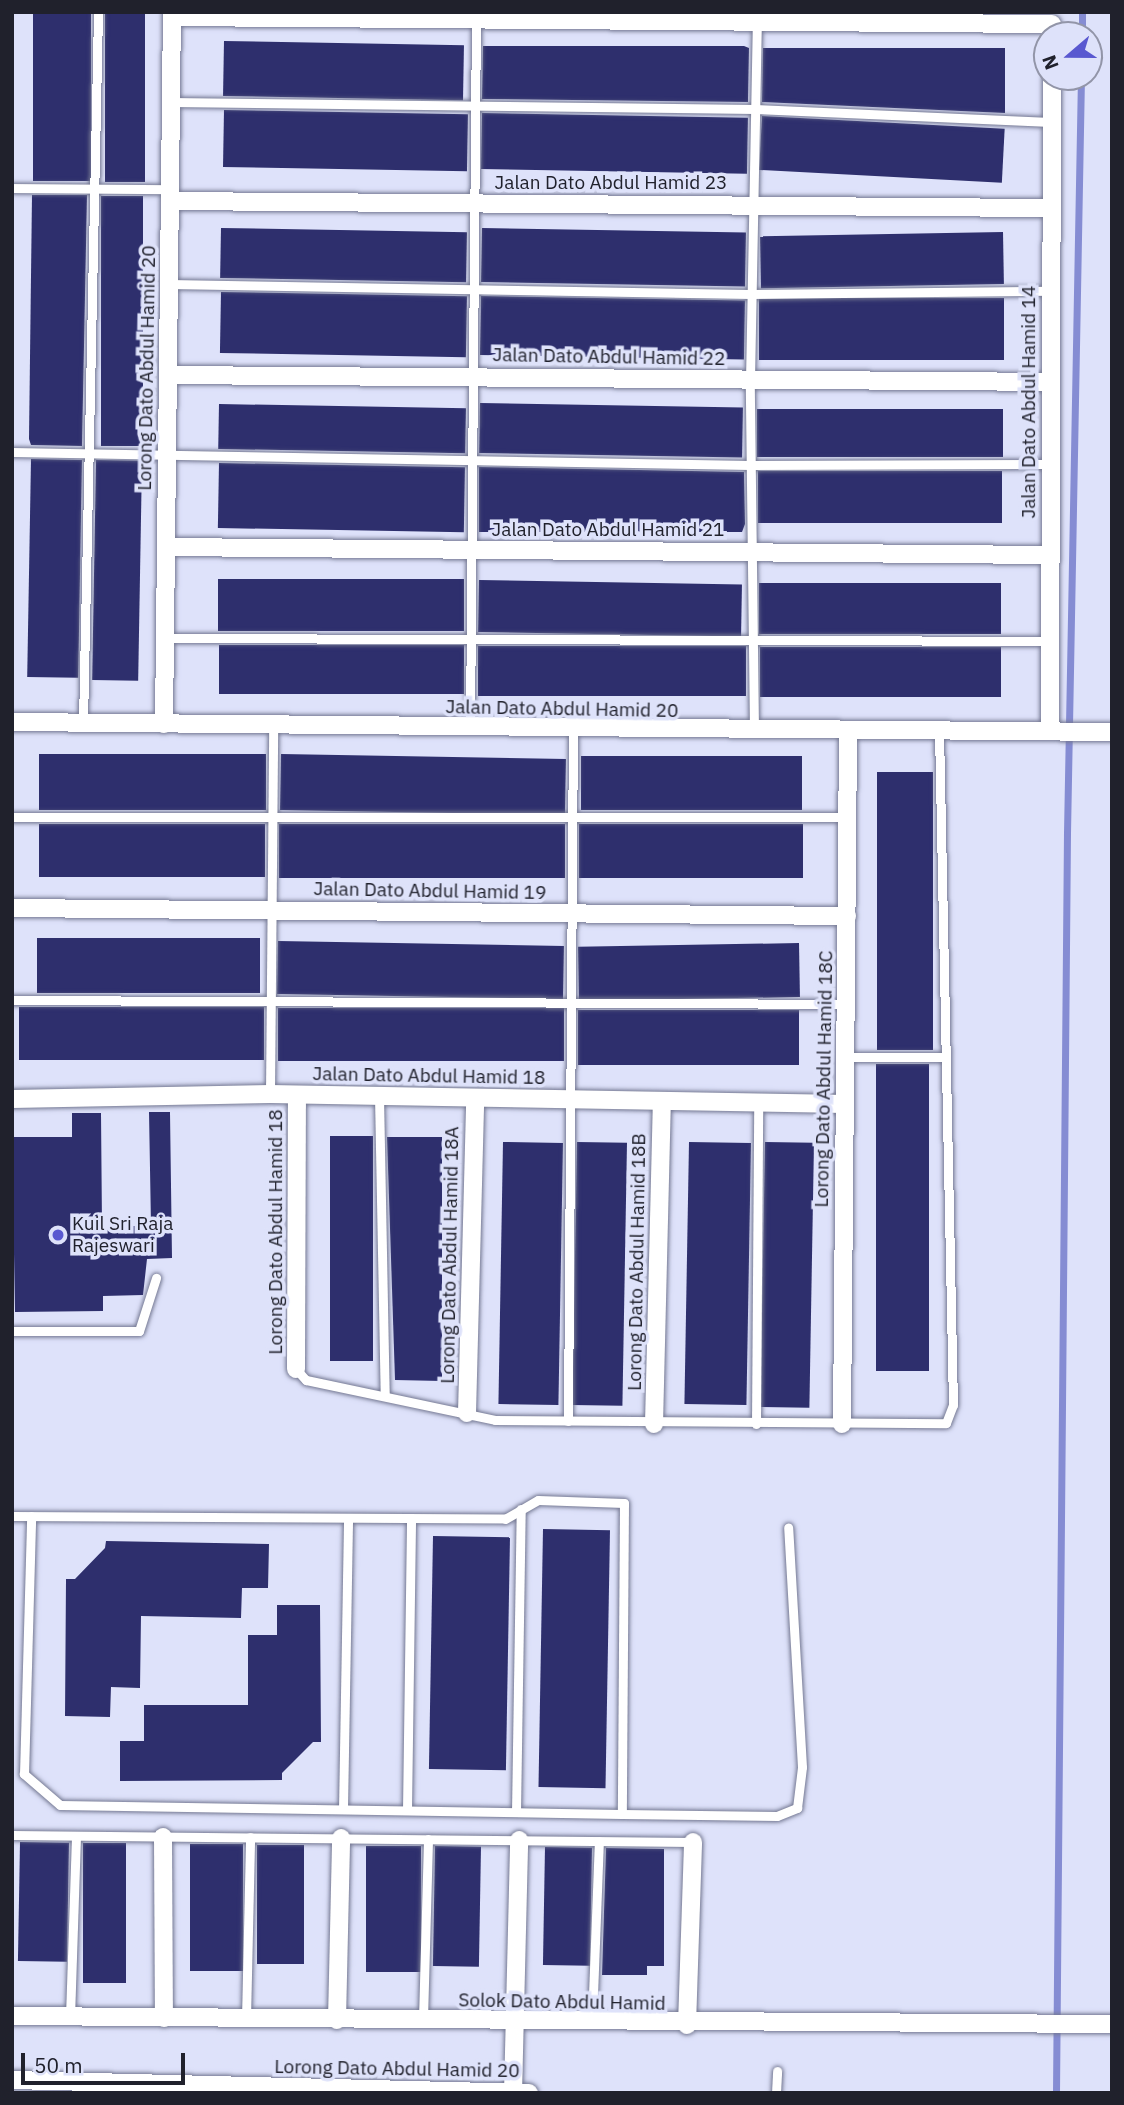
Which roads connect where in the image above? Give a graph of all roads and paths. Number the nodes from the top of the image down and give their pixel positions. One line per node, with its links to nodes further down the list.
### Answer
1 (97, 12): 12 (lane)
2 (172, 15): 3 (street); 7 (street, Lorong Dato Abdul Hamid 20)
3 (476, 16): 4 (street); 8 (lane)
4 (757, 17): 5 (street); 9 (lane)
5 (1033, 24)
6 (1052, 91): 10 (street, Jalan Dato Abdul Hamid 14)
7 (170, 102): 8 (lane); 13 (street, Lorong Dato Abdul Hamid 20)
8 (475, 106): 9 (lane); 14 (lane)
9 (755, 109): 10 (lane); 15 (lane)
10 (1052, 122): 16 (street, Jalan Dato Abdul Hamid 14)
11 (12, 188): 12 (lane)
12 (96, 189): 13 (lane); 26 (lane)
13 (170, 195): 14 (street, Jalan Dato Abdul Hamid 23); 17 (street, Lorong Dato Abdul Hamid 20)
14 (474, 203): 15 (street, Jalan Dato Abdul Hamid 23); 18 (lane)
15 (753, 206): 16 (street, Jalan Dato Abdul Hamid 23); 20 (lane)
16 (1051, 208): 19 (street, Jalan Dato Abdul Hamid 14)
17 (169, 284): 18 (lane); 21 (street, Lorong Dato Abdul Hamid 20)
18 (473, 289): 20 (lane); 22 (lane)
19 (1051, 291): 20 (lane); 24 (street, Jalan Dato Abdul Hamid 14)
20 (751, 294): 23 (lane)
21 (168, 374): 22 (street, Jalan Dato Abdul Hamid 22); 27 (street, Lorong Dato Abdul Hamid 20)
22 (473, 377): 23 (street, Jalan Dato Abdul Hamid 22); 28 (lane)
23 (750, 380): 24 (street, Jalan Dato Abdul Hamid 22); 30 (lane)
24 (1050, 382): 29 (street, Jalan Dato Abdul Hamid 14)
25 (12, 452): 26 (lane)
26 (89, 453): 27 (lane); 40 (lane)
27 (167, 454): 28 (lane); 31 (street, Lorong Dato Abdul Hamid 20)
28 (472, 460): 30 (lane); 32 (lane)
29 (1050, 464): 30 (lane); 34 (street, Jalan Dato Abdul Hamid 14)
30 (750, 465): 33 (lane)
31 (166, 547): 32 (street, Jalan Dato Abdul Hamid 21); 35 (street, Lorong Dato Abdul Hamid 20)
32 (471, 550): 33 (street, Jalan Dato Abdul Hamid 21); 36 (lane)
33 (749, 552): 34 (street, Jalan Dato Abdul Hamid 21); 37 (lane)
34 (1049, 555): 38 (street, Jalan Dato Abdul Hamid 14)
35 (165, 638): 36 (lane); 41 (street, Lorong Dato Abdul Hamid 20)
36 (471, 640): 37 (lane); 43 (lane)
37 (752, 640): 38 (lane); 46 (lane)
38 (1049, 641): 44 (street, Jalan Dato Abdul Hamid 14)
39 (12, 722): 40 (street, Jalan Dato Abdul Hamid 20)
40 (83, 723): 41 (street, Jalan Dato Abdul Hamid 20)
41 (164, 724): 42 (street, Jalan Dato Abdul Hamid 20)
42 (272, 726): 43 (street, Jalan Dato Abdul Hamid 20); 51 (lane)
43 (470, 728): 45 (street, Jalan Dato Abdul Hamid 20)
44 (1050, 728): 47 (street, Jalan Dato Abdul Hamid 20); 48 (street, Jalan Dato Abdul Hamid 20)
45 (573, 730): 46 (street, Jalan Dato Abdul Hamid 20); 53 (lane)
46 (754, 732): 49 (street, Jalan Dato Abdul Hamid 20)
47 (939, 732): 49 (street, Jalan Dato Abdul Hamid 20); 63 (lane)
48 (1112, 732)
49 (848, 733): 52 (street, Lorong Dato Abdul Hamid 18C)
50 (12, 817): 51 (lane)
51 (272, 817): 53 (lane); 55 (lane)
52 (847, 817): 53 (lane); 57 (street, Lorong Dato Abdul Hamid 18C)
53 (572, 820): 56 (lane)
54 (12, 908): 55 (street, Jalan Dato Abdul Hamid 19)
55 (271, 910): 56 (street, Jalan Dato Abdul Hamid 19); 59 (lane)
56 (571, 913): 57 (street, Jalan Dato Abdul Hamid 19); 60 (lane)
57 (846, 916): 61 (street, Lorong Dato Abdul Hamid 18C)
58 (12, 1000): 59 (lane)
59 (271, 1000): 60 (lane); 64 (lane)
60 (570, 1001): 61 (lane); 69 (lane)
61 (846, 1004): 62 (street, Lorong Dato Abdul Hamid 18C)
62 (845, 1057): 63 (lane); 72 (street, Lorong Dato Abdul Hamid 18C)
63 (943, 1057): 81 (lane)
64 (270, 1094): 65 (street, Jalan Dato Abdul Hamid 18); 68 (street, Jalan Dato Abdul Hamid 18)
65 (297, 1095): 66 (street, Jalan Dato Abdul Hamid 18); 75 (street, Lorong Dato Abdul Hamid 18)
66 (379, 1096): 67 (street, Jalan Dato Abdul Hamid 18); 76 (lane)
67 (475, 1098): 69 (street, Jalan Dato Abdul Hamid 18); 77 (street, Lorong Dato Abdul Hamid 18A)
68 (12, 1099)
69 (570, 1099): 70 (street, Jalan Dato Abdul Hamid 18); 78 (lane)
70 (662, 1101): 71 (street, Jalan Dato Abdul Hamid 18); 79 (street, Lorong Dato Abdul Hamid 18B)
71 (758, 1102): 72 (street, Jalan Dato Abdul Hamid 18); 80 (lane)
72 (845, 1104): 81 (street, Lorong Dato Abdul Hamid 18C)
73 (156, 1278): 74 (lane)
74 (12, 1331)
75 (296, 1369): 76 (lane)
76 (385, 1395): 77 (lane)
77 (467, 1413): 78 (lane)
78 (568, 1422): 79 (lane)
79 (654, 1424): 80 (lane)
80 (756, 1424): 81 (lane)
81 (842, 1424)
82 (521, 1509): 86 (lane); 90 (lane); 91 (lane)
83 (12, 1516): 84 (lane)
84 (31, 1517): 85 (lane); 88 (lane)
85 (348, 1518): 86 (lane); 88 (lane)
86 (411, 1518): 89 (lane)
87 (788, 1527): 91 (lane)
88 (343, 1809): 89 (lane)
89 (407, 1810): 90 (lane)
90 (516, 1812): 91 (lane)
91 (622, 1814)
92 (12, 1835): 93 (lane)
93 (76, 1836): 94 (lane); 102 (lane)
94 (163, 1837): 95 (lane); 103 (street)
95 (250, 1838): 96 (lane); 104 (lane)
96 (341, 1838): 97 (lane); 105 (street)
97 (428, 1839): 98 (lane); 106 (lane)
98 (519, 1840): 99 (lane); 107 (street)
99 (599, 1841): 100 (lane); 108 (lane)
100 (693, 1842): 110 (street)
101 (12, 2016): 102 (street, Solok Dato Abdul Hamid)
102 (69, 2017): 103 (street, Solok Dato Abdul Hamid)
103 (164, 2018): 104 (street, Solok Dato Abdul Hamid)
104 (246, 2019): 105 (street, Solok Dato Abdul Hamid)
105 (337, 2021): 106 (street, Solok Dato Abdul Hamid)
106 (423, 2021): 107 (street, Solok Dato Abdul Hamid)
107 (514, 2023): 108 (street, Solok Dato Abdul Hamid); 118 (street)
108 (592, 2024): 110 (street, Solok Dato Abdul Hamid)
109 (1112, 2024): 110 (street, Solok Dato Abdul Hamid)
110 (687, 2025)
111 (777, 2071): 120 (lane)
112 (12, 2080): 113 (street, Lorong Dato Abdul Hamid 20)
113 (69, 2087): 114 (street, Lorong Dato Abdul Hamid 20)
114 (163, 2088): 115 (street, Lorong Dato Abdul Hamid 20)
115 (247, 2089): 116 (street, Lorong Dato Abdul Hamid 20)
116 (335, 2091): 117 (street, Lorong Dato Abdul Hamid 20)
117 (426, 2092): 118 (street, Lorong Dato Abdul Hamid 20)
118 (513, 2093): 119 (street, Lorong Dato Abdul Hamid 20)
119 (529, 2093)
120 (776, 2093)

